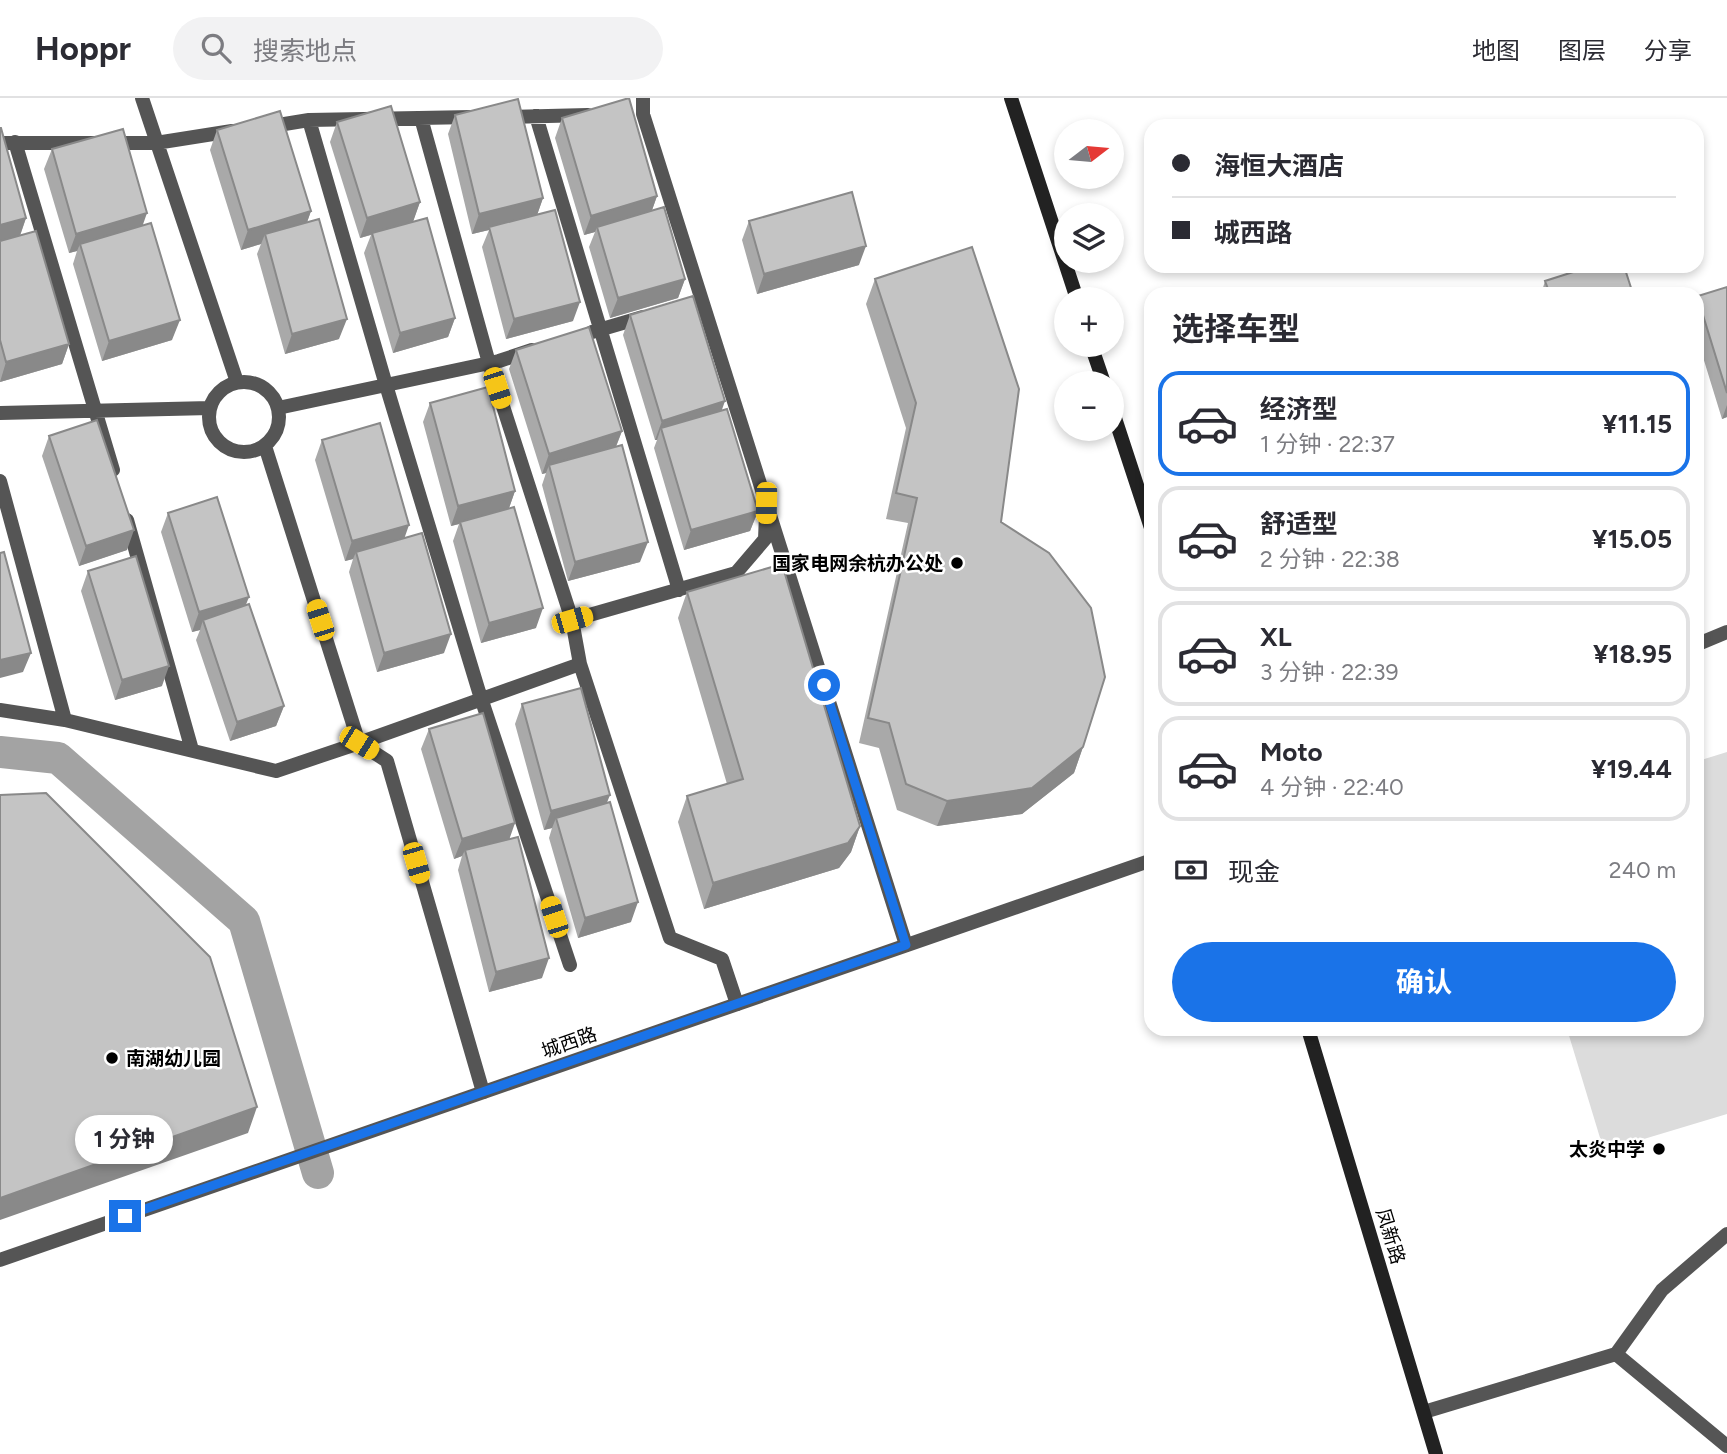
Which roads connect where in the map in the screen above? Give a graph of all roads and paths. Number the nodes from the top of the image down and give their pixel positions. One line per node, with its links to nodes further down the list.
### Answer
1 (142, 98): 8 (street)
2 (643, 98): 25 (street)
3 (1011, 98): 10 (main road)
4 (603, 115): 5 (street)
5 (536, 116): 6 (street); 12 (street)
6 (421, 118): 7 (street); 15 (street)
7 (309, 120): 8 (street); 17 (street)
8 (156, 142): 9 (street); 16 (street)
9 (7, 143): 20 (street)
10 (1073, 287)
11 (663, 311): 12 (street)
12 (600, 330): 13 (street); 27 (street)
13 (575, 338)
14 (549, 345): 15 (street)
15 (489, 363): 17 (street); 28 (street)
16 (237, 382): 18 (street); 19 (street)
17 (386, 385): 19 (street); 32 (street)
18 (210, 408): 20 (street); 23 (street)
19 (278, 408): 23 (street)
20 (96, 411): 21 (street); 36 (street)
21 (0, 413)
22 (1122, 441): 26 (main road)
23 (265, 446): 35 (street)
24 (0, 481): 34 (street)
25 (766, 503): 27 (street); 38 (street)
26 (1144, 507)
27 (679, 590): 28 (street)
28 (572, 620): 31 (street)
29 (1727, 632): 30 (street)
30 (1704, 642)
31 (580, 664): 32 (street); 40 (street)
32 (481, 699): 35 (street); 39 (street)
33 (0, 710): 34 (street)
34 (65, 720): 36 (street)
35 (359, 743): 36 (street); 42 (street)
36 (192, 750)
37 (1144, 863): 38 (street, 城西路)
38 (906, 945): 40 (street, 城西路)
39 (570, 965)
40 (737, 1004): 42 (street, 城西路)
41 (1310, 1036): 46 (main road, 凤新路)
42 (484, 1092): 44 (street, 城西路)
43 (1727, 1234): 45 (street)
44 (0, 1260)
45 (1616, 1354): 46 (street); 47 (street)
46 (1424, 1412): 48 (main road, 凤新路)
47 (1727, 1446)
48 (1436, 1454)

